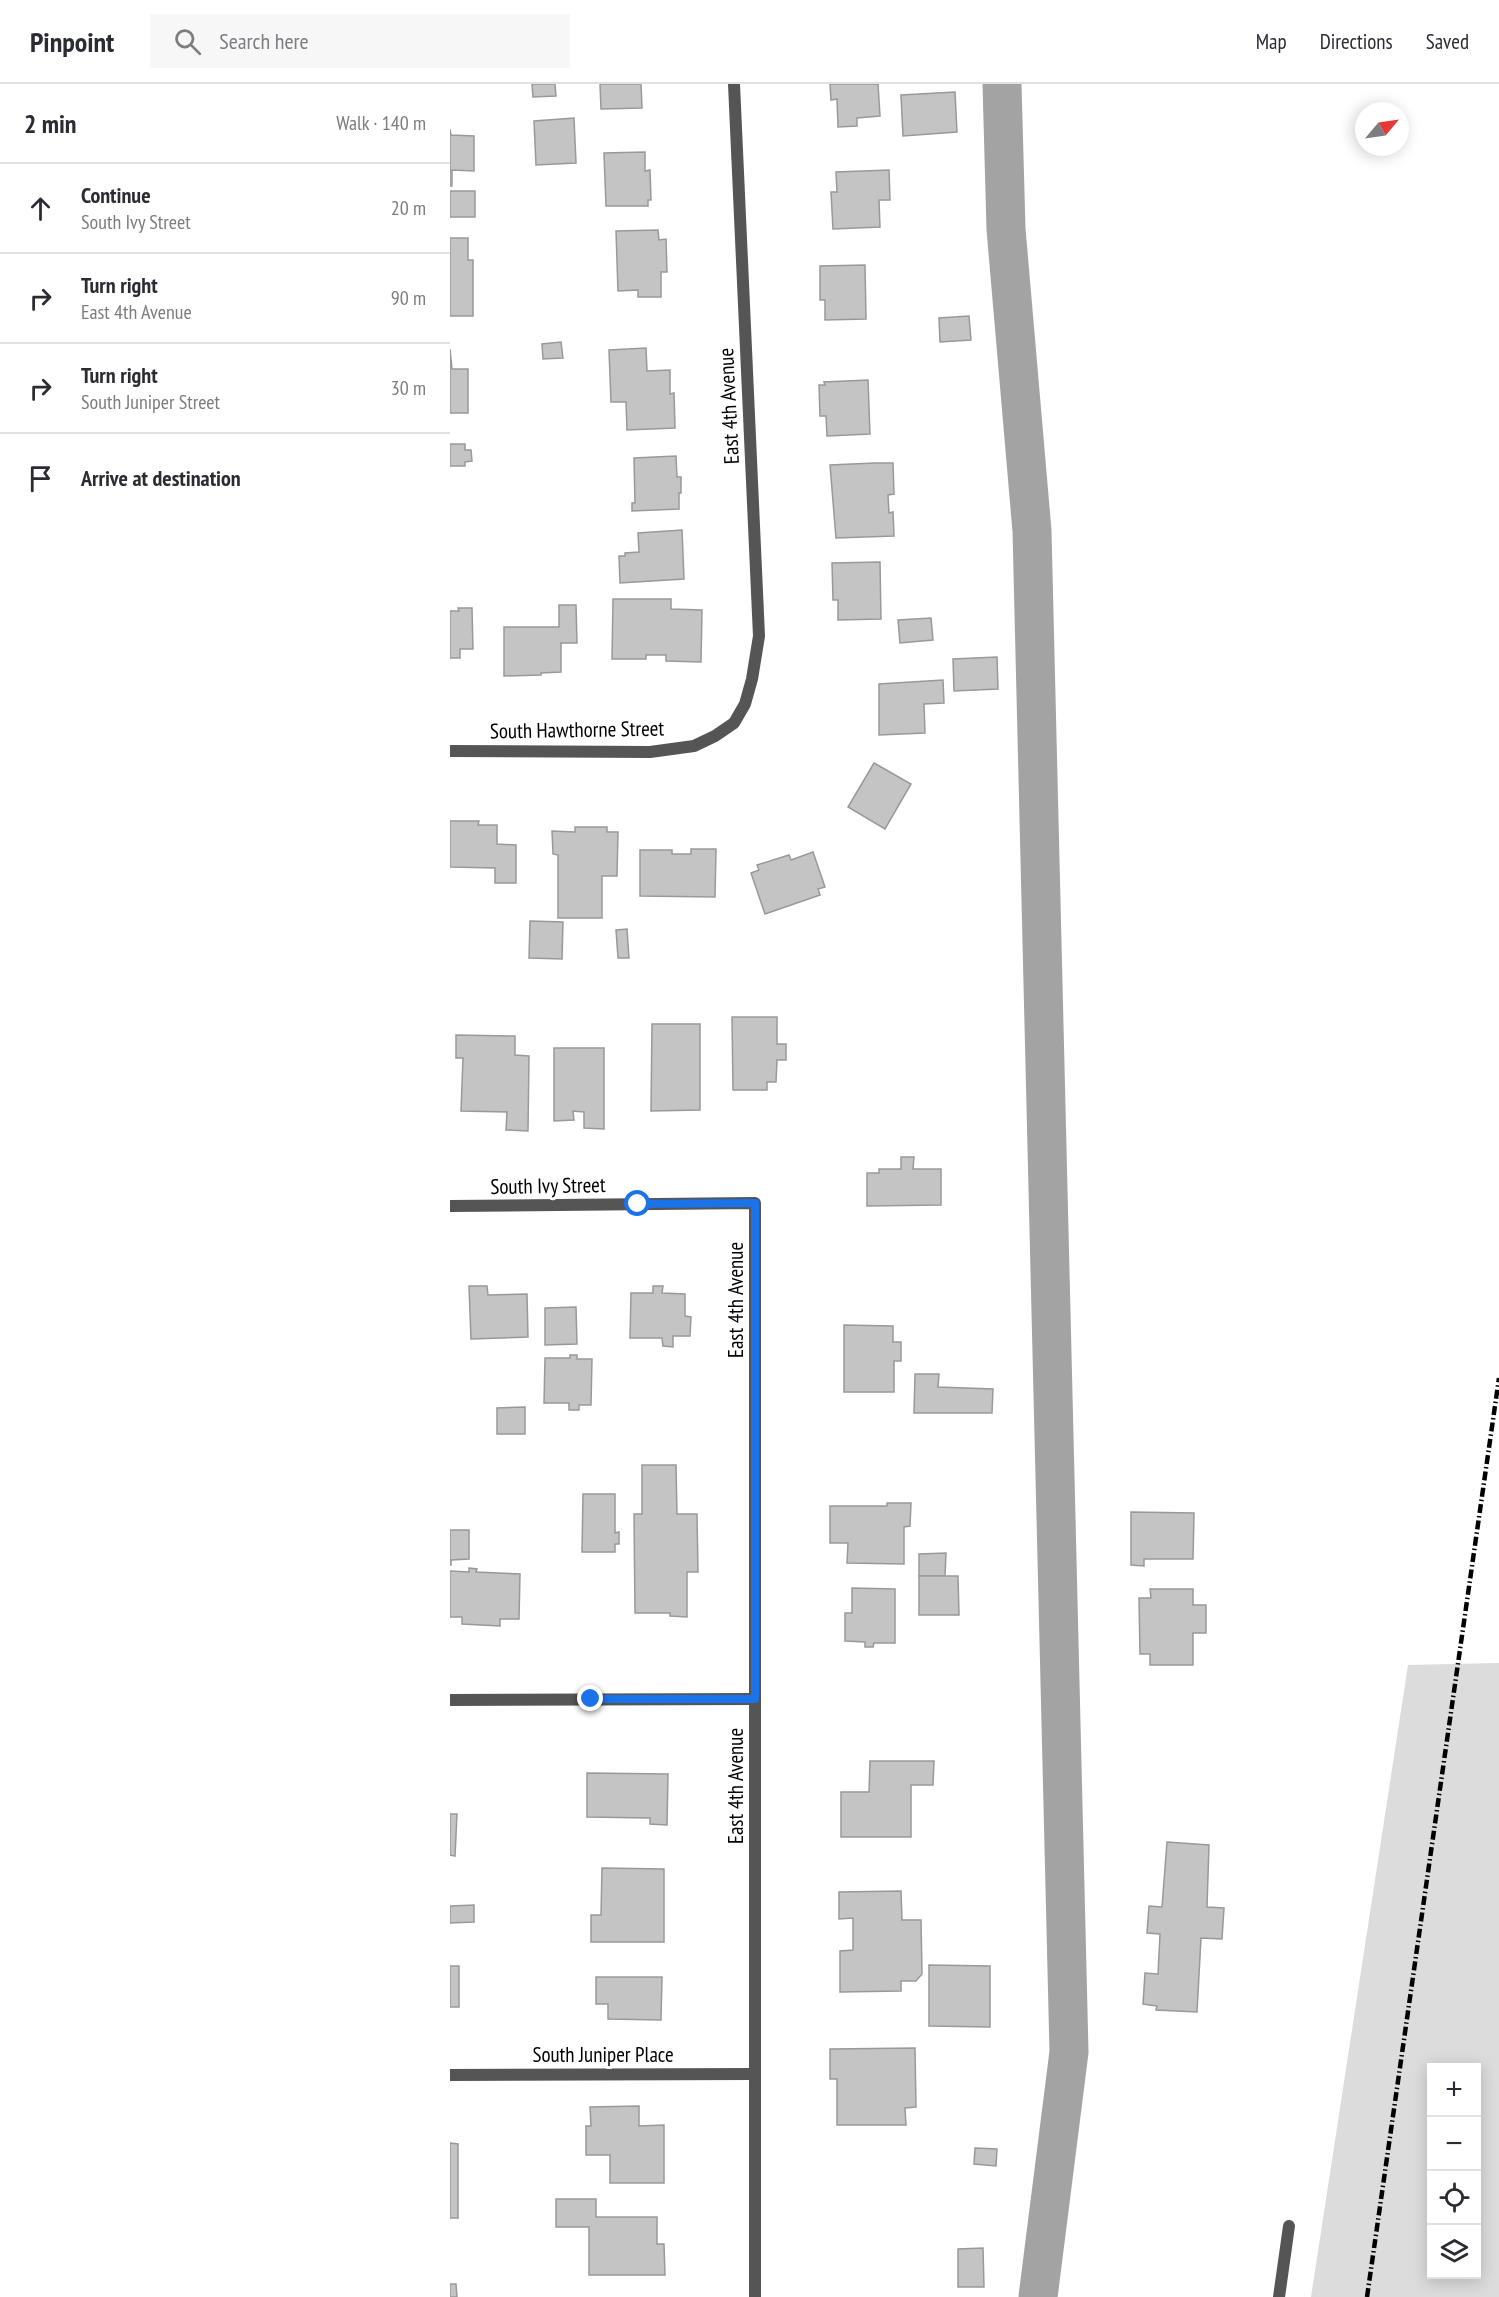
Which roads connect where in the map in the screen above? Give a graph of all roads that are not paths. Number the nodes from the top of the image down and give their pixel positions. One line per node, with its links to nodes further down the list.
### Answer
1 (734, 84): 2 (street, East 4th Avenue)
2 (734, 723): 3 (street, South Hawthorne Street)
3 (450, 751)
4 (755, 1203): 5 (street, South Ivy Street); 6 (street, East 4th Avenue)
5 (450, 1206)
6 (755, 1699): 7 (street); 8 (street, East 4th Avenue)
7 (450, 1700)
8 (756, 2074): 9 (street, South Juniper Place); 11 (street, East 4th Avenue)
9 (450, 2075)
10 (1289, 2226): 12 (street)
11 (755, 2297)
12 (1279, 2297)

